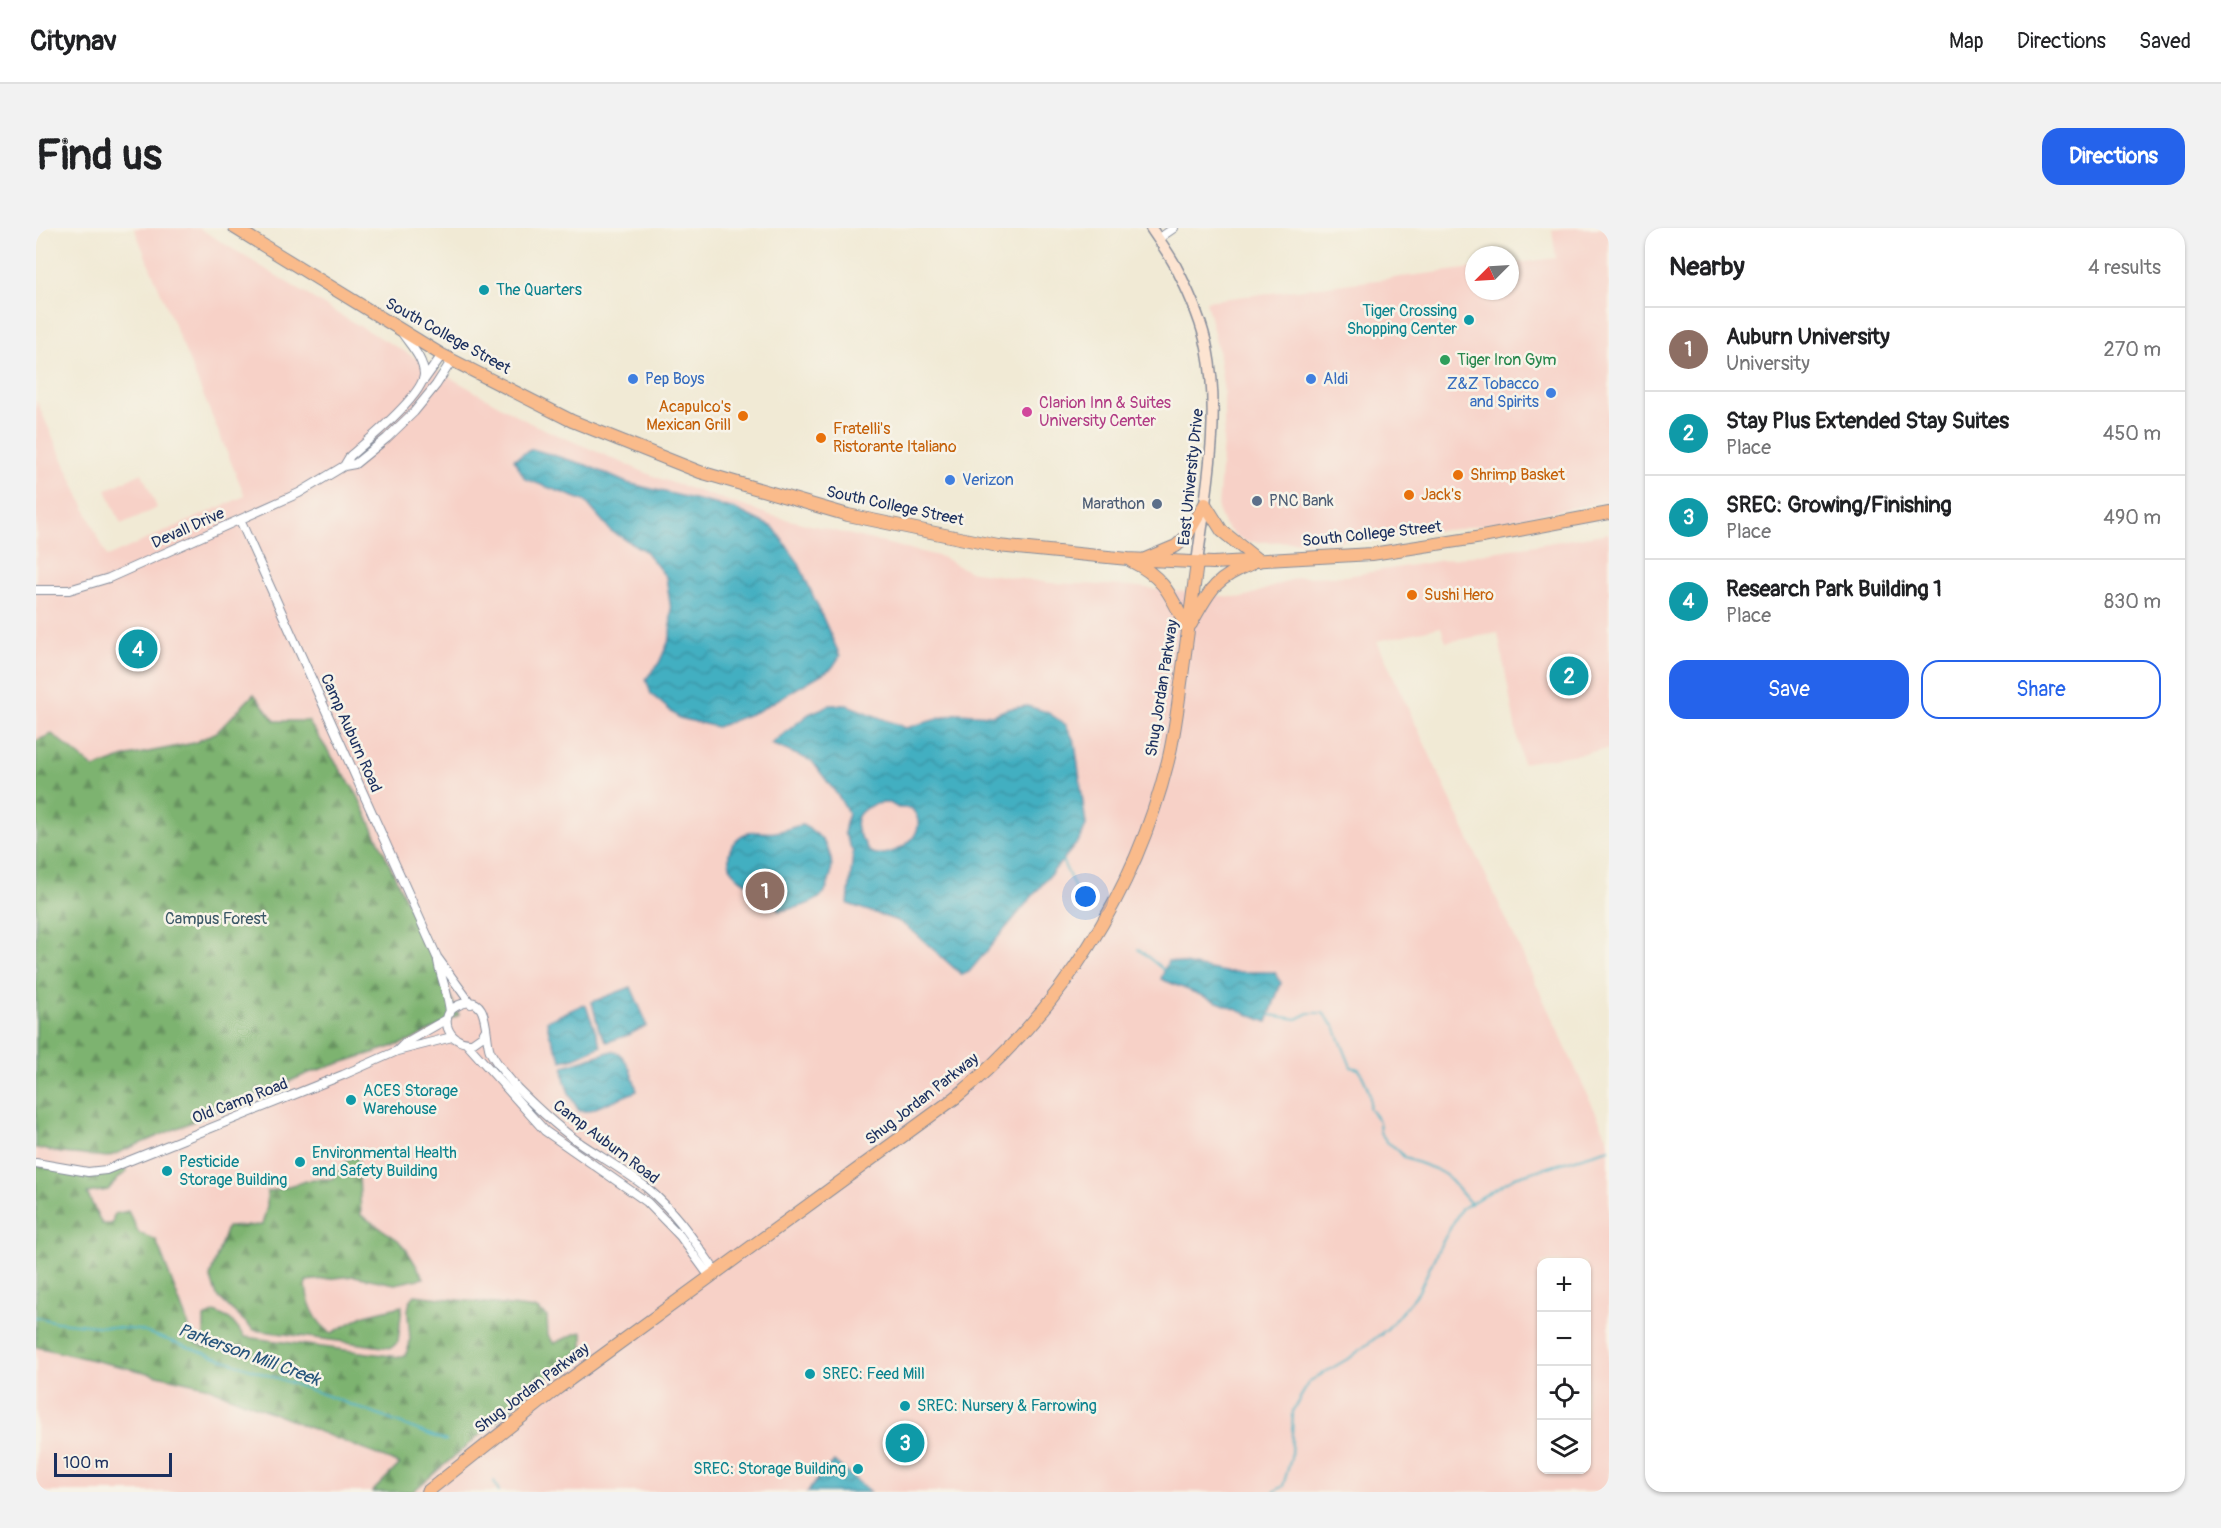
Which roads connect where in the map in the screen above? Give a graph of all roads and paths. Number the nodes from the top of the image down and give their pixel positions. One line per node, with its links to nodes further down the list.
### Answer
1 (235, 228): 5 (main road, South College Street)
2 (1151, 228): 4 (main road, East University Drive)
3 (1174, 228): 4 (street)
4 (1158, 239): 9 (main road, East University Drive)
5 (399, 330): 6 (main road, South College Street); 7 (street)
6 (447, 357): 7 (street); 8 (street); 12 (main road, South College Street)
7 (423, 381): 8 (street)
8 (344, 466): 11 (street, Devall Drive)
9 (1205, 504): 13 (main road); 14 (main road); 15 (main road, East University Drive)
10 (1609, 513): 14 (main road, South College Street)
11 (240, 520): 16 (street, Devall Drive); 18 (street, Camp Auburn Road)
12 (1128, 559): 13 (main road, South College Street); 17 (main road)
13 (1142, 560): 15 (main road, South College Street)
14 (1259, 561): 15 (main road, South College Street); 17 (main road)
15 (1197, 563): 17 (main road, Shug Jordan Parkway)
16 (36, 590)
17 (1188, 630): 26 (main road, Shug Jordan Parkway)
18 (437, 957): 19 (street, Camp Auburn Road); 20 (street, Camp Auburn Road)
19 (471, 1004): 20 (street); 21 (street)
20 (448, 1016): 22 (street); 24 (street)
21 (485, 1031): 23 (street); 26 (street, Camp Auburn Road)
22 (452, 1037): 23 (street); 24 (street, Old Camp Road)
23 (465, 1043): 26 (street, Camp Auburn Road)
24 (397, 1051): 25 (street, Old Camp Road)
25 (36, 1163)
26 (713, 1274): 27 (main road, Shug Jordan Parkway)
27 (426, 1492)

